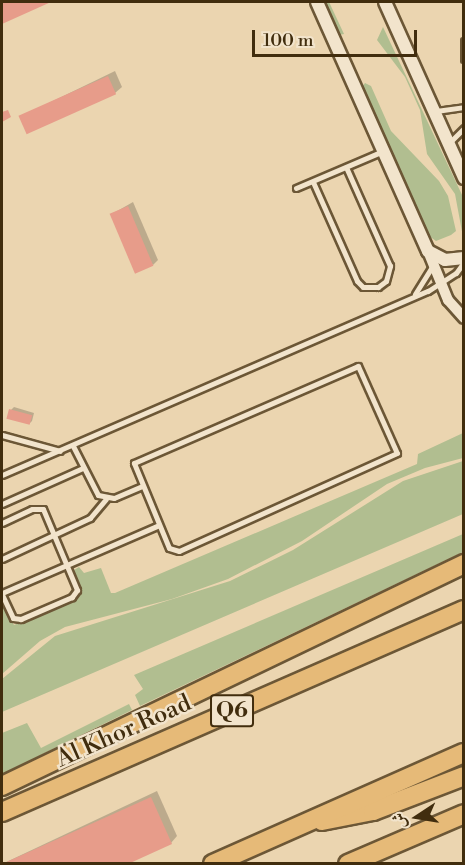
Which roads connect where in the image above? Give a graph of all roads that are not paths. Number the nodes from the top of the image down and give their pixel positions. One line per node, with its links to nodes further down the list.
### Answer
1 (317, 2): 9 (street)
2 (385, 2): 6 (street)
3 (464, 41): 4 (lane)
4 (464, 59)
5 (464, 107): 6 (lane)
6 (433, 111): 8 (street)
7 (464, 128): 8 (lane)
8 (448, 144): 11 (street)
9 (383, 151): 10 (lane); 14 (street)
10 (346, 167): 12 (lane); 12 (lane)
11 (464, 178)
12 (313, 182): 13 (lane)
13 (296, 188)
14 (428, 250): 15 (street); 16 (street)
15 (464, 260): 17 (lane)
16 (433, 264): 17 (street); 18 (lane)
17 (442, 283): 18 (lane); 19 (street)
18 (414, 296): 21 (lane)
19 (464, 318)
20 (2, 435): 22 (lane)
21 (74, 446): 22 (lane); 23 (lane)
22 (61, 451): 24 (lane)
23 (83, 468): 26 (lane); 27 (lane)
24 (2, 476)
25 (142, 486): 26 (lane); 29 (lane); 29 (lane)
26 (106, 499): 30 (lane)
27 (2, 504)
28 (2, 523): 30 (lane)
29 (159, 525): 32 (lane)
30 (56, 534): 31 (lane); 32 (lane)
31 (2, 559)
32 (68, 564): 34 (lane); 34 (lane)
33 (464, 564): 38 (highway)
34 (2, 594)
35 (464, 610): 39 (highway, Al Khor Road / Q6)
36 (464, 753): 41 (highway)
37 (464, 776): 41 (highway)
38 (2, 786)
39 (2, 812)
40 (464, 814): 43 (highway)
41 (305, 822): 42 (highway)
42 (213, 864)
43 (348, 864)

